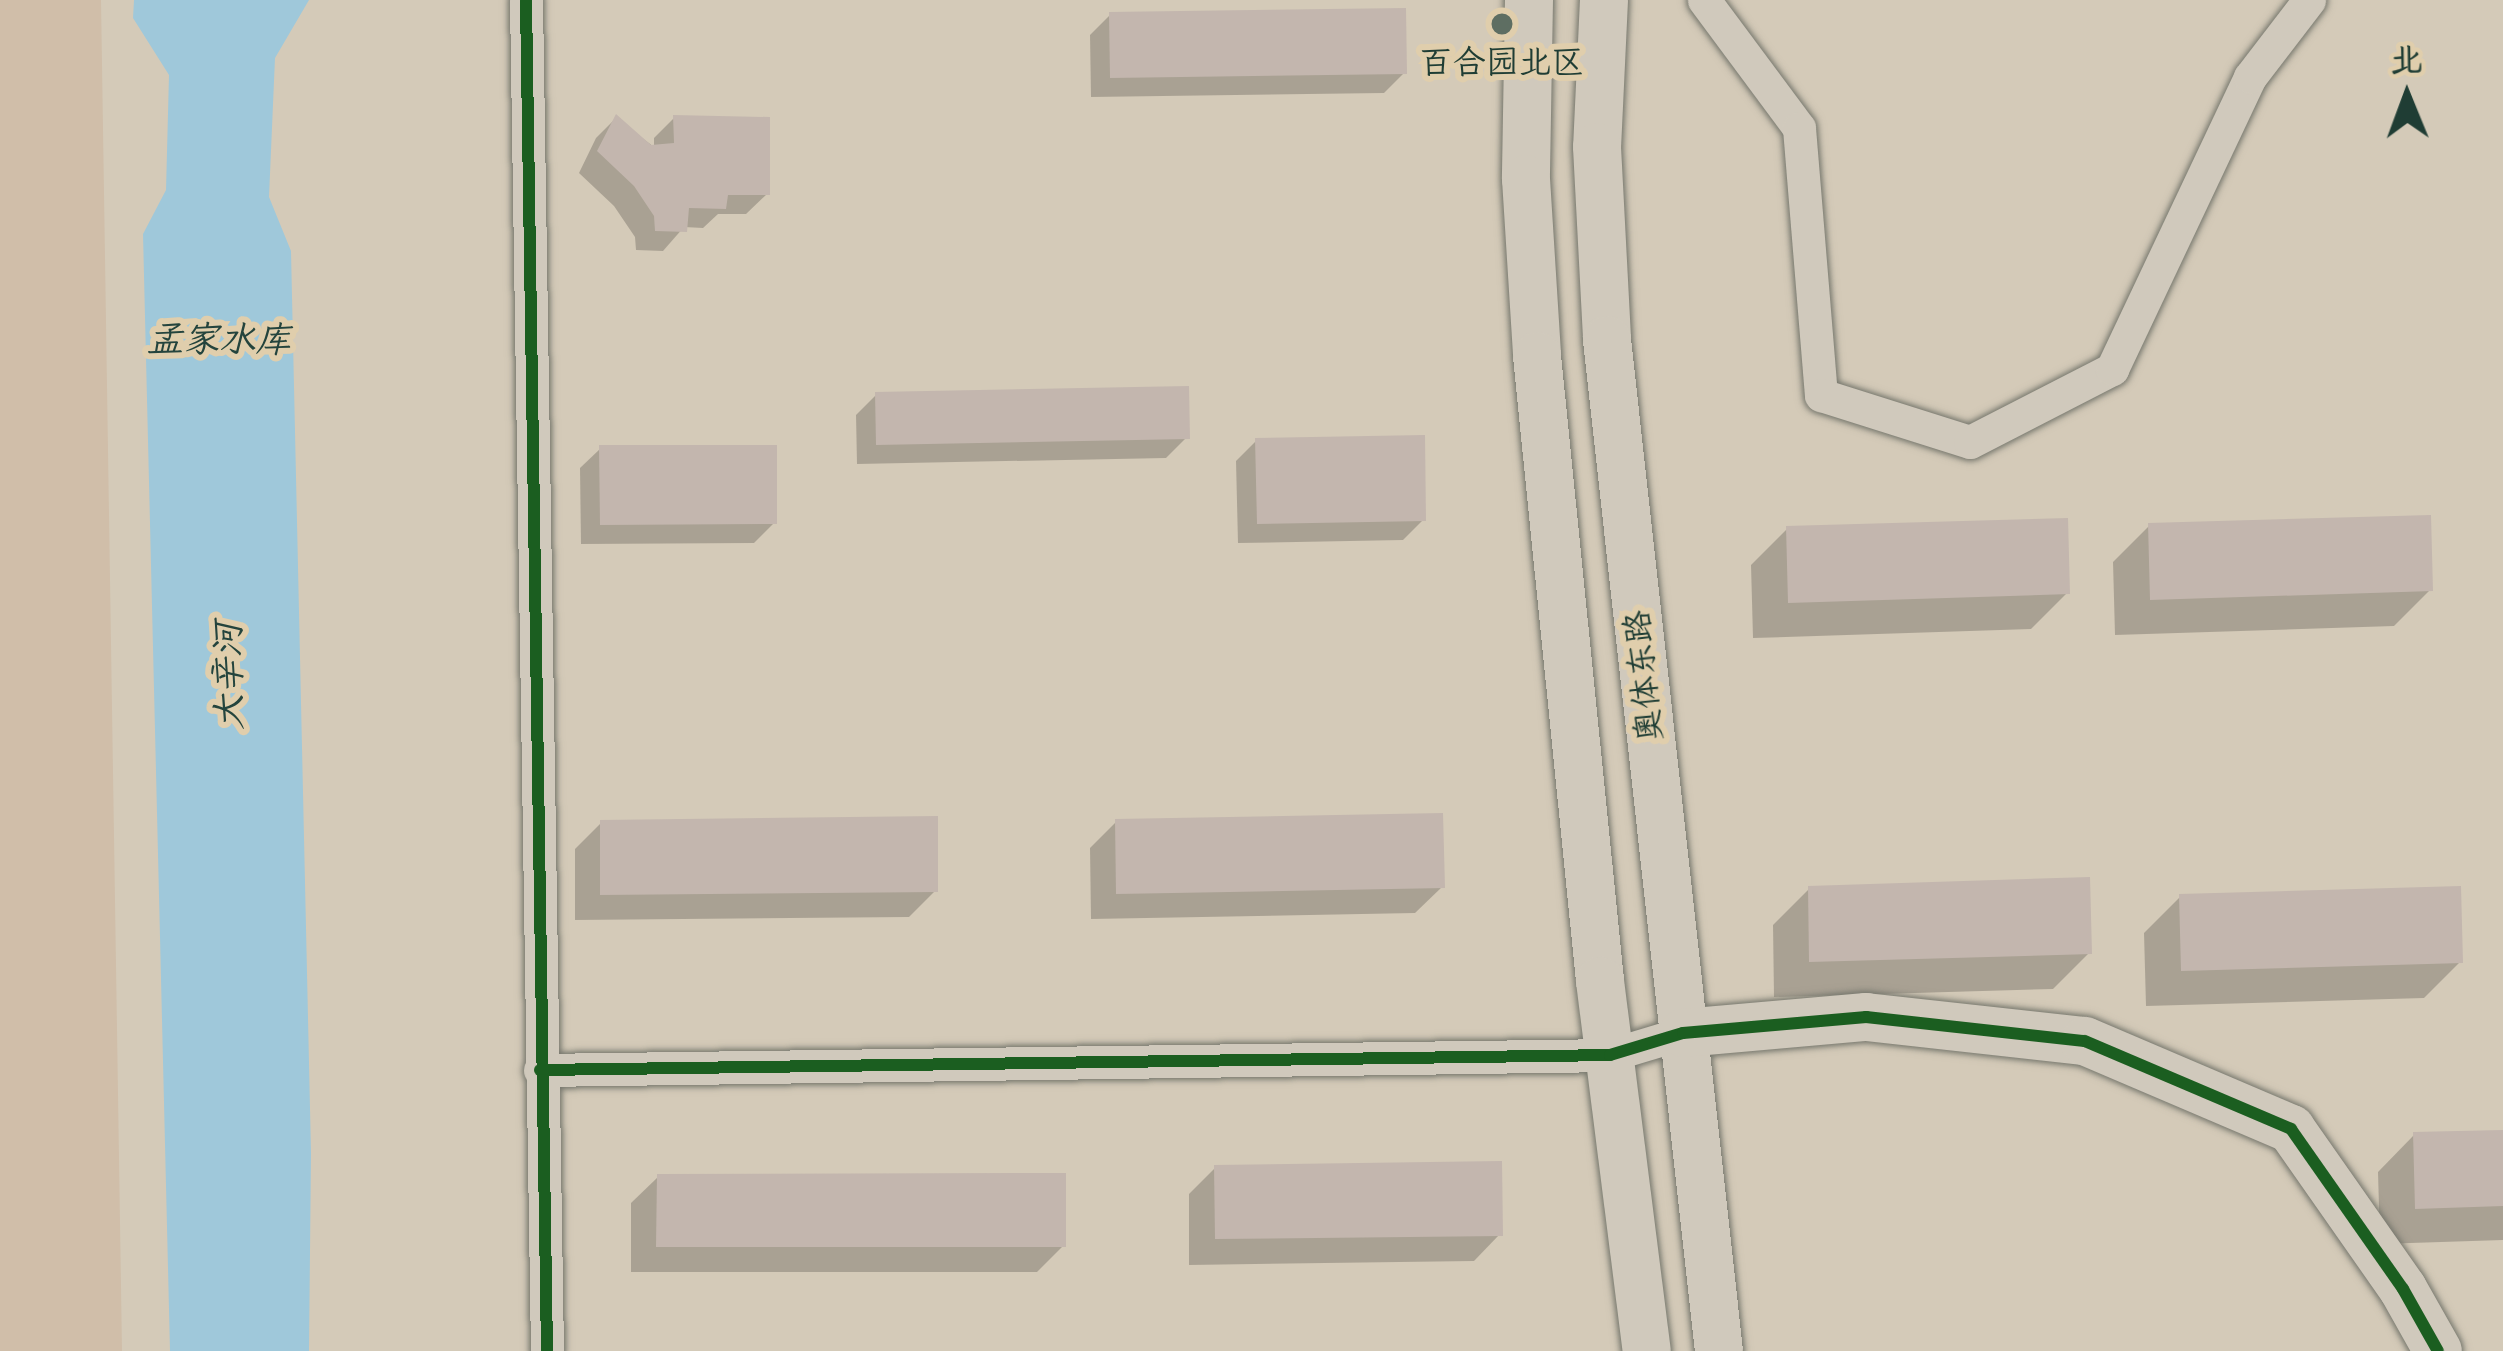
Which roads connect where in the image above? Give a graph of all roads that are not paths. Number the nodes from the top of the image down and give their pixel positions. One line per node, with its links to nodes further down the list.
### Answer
1 (526, 0): 8 (street)
2 (1529, 0): 7 (main road)
3 (1604, 0): 6 (main road, 奥体东路)
4 (1704, 0): 5 (street)
5 (2309, 0)
6 (1683, 1033): 7 (street); 11 (main road, 奥体东路); 12 (main road)
7 (1610, 1055): 8 (street); 10 (main road)
8 (540, 1070): 9 (street)
9 (547, 1351)
10 (1647, 1351)
11 (1719, 1351)
12 (2438, 1351)

